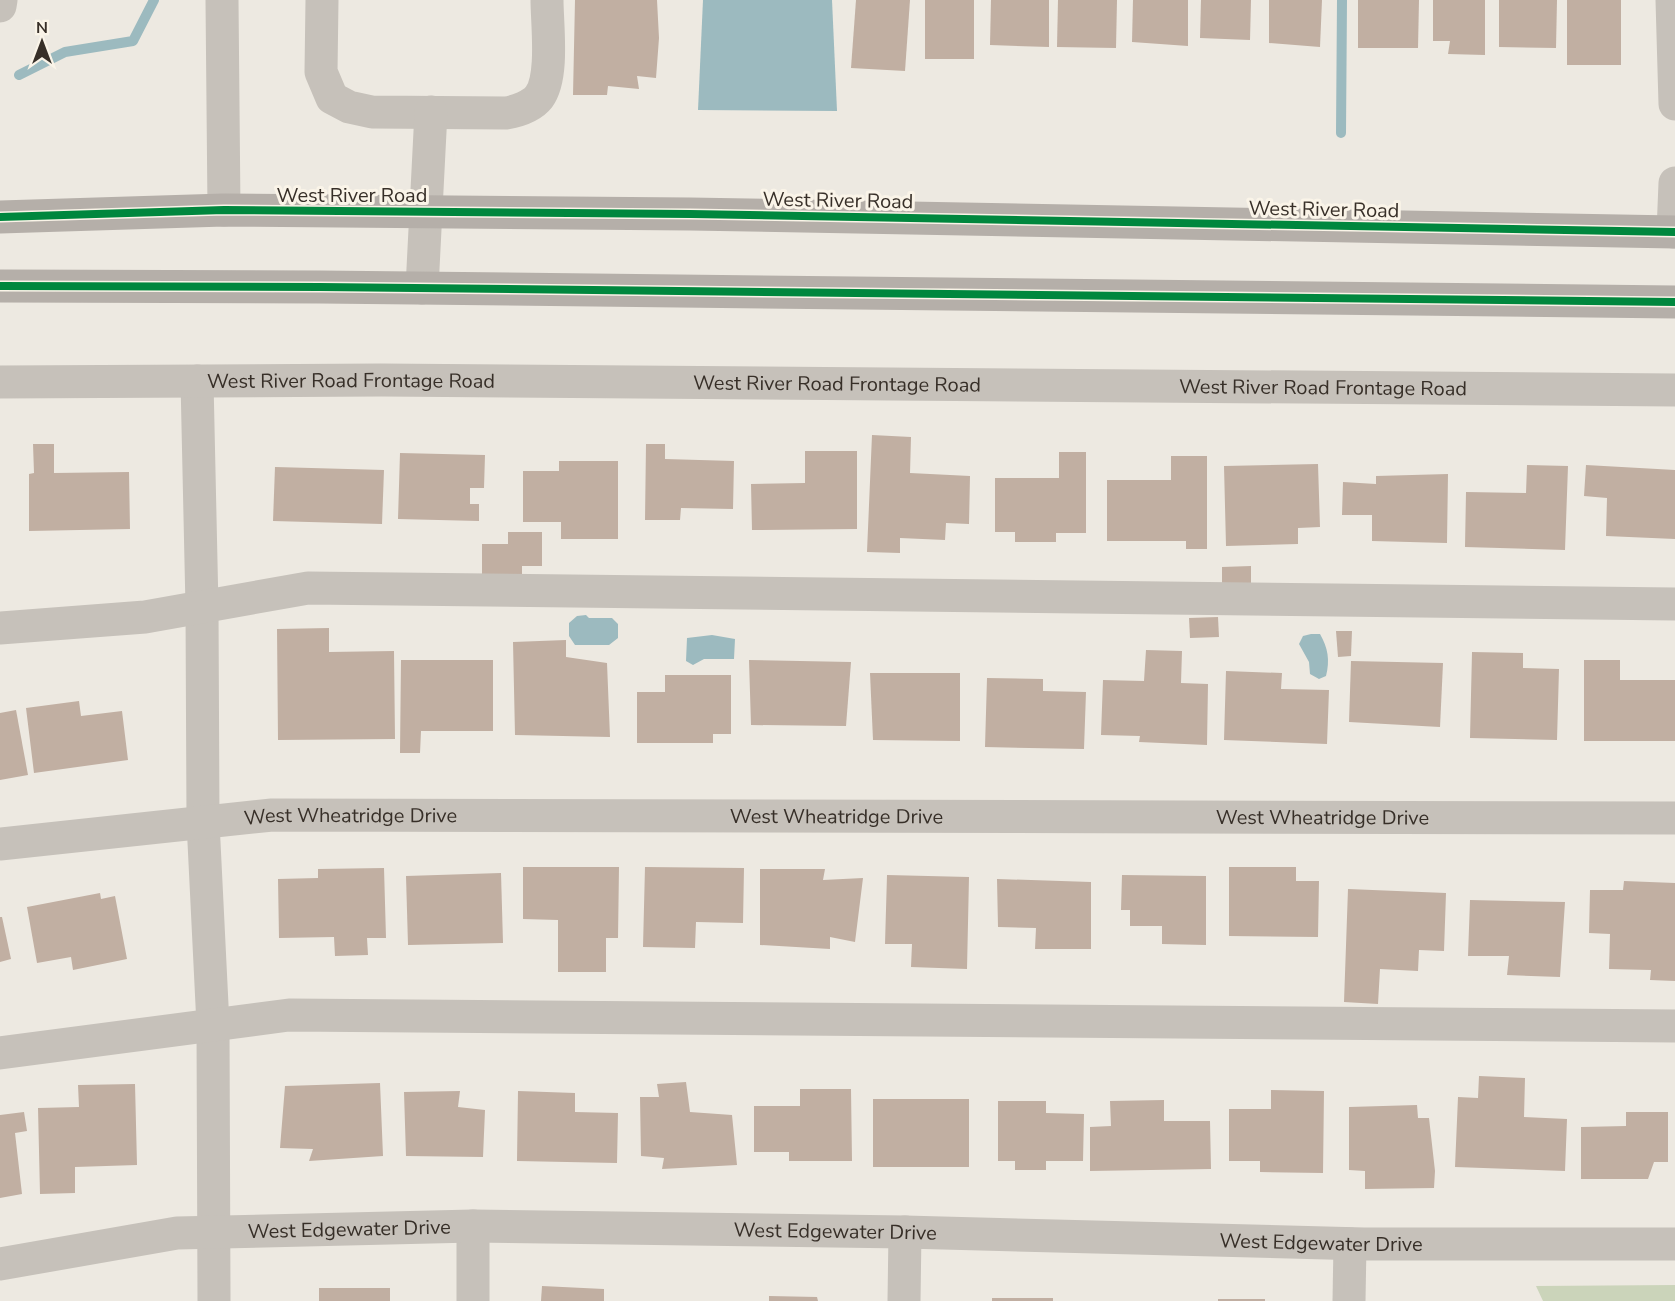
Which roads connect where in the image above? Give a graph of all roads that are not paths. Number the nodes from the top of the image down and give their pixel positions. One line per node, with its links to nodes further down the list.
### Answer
1 (1, 0): 6 (street)
2 (222, 0): 10 (street)
3 (322, 0): 8 (street)
4 (547, 0): 8 (street)
5 (1672, 0): 7 (street)
6 (0, 6)
7 (1675, 104)
8 (431, 112): 11 (street)
9 (1675, 183): 13 (street)
10 (224, 210): 11 (main road, West River Road); 12 (main road, West River Road)
11 (427, 212): 13 (main road, West River Road); 15 (street)
12 (0, 217)
13 (1674, 232)
14 (0, 286): 15 (main road)
15 (422, 288): 16 (main road)
16 (1675, 302)
17 (197, 381): 18 (street, West River Road Frontage Road); 19 (street, West River Road Frontage Road); 21 (street)
18 (0, 382)
19 (1675, 390)
20 (1675, 604): 21 (street)
21 (202, 607): 22 (street); 24 (street)
22 (0, 628)
23 (1675, 818): 24 (street, West Wheatridge Drive)
24 (203, 822): 25 (street, West Wheatridge Drive); 26 (street)
25 (0, 844)
26 (213, 1025): 27 (street); 28 (street); 31 (street)
27 (1675, 1026)
28 (0, 1053)
29 (473, 1226): 30 (street, West Edgewater Drive); 31 (street, West Edgewater Drive); 36 (street)
30 (905, 1232): 32 (street, West Edgewater Drive); 37 (street)
31 (214, 1233): 34 (street, West Edgewater Drive); 35 (street)
32 (1350, 1244): 33 (street, West Edgewater Drive); 38 (street)
33 (1675, 1244)
34 (0, 1264)
35 (214, 1301)
36 (473, 1301)
37 (904, 1301)
38 (1349, 1301)

